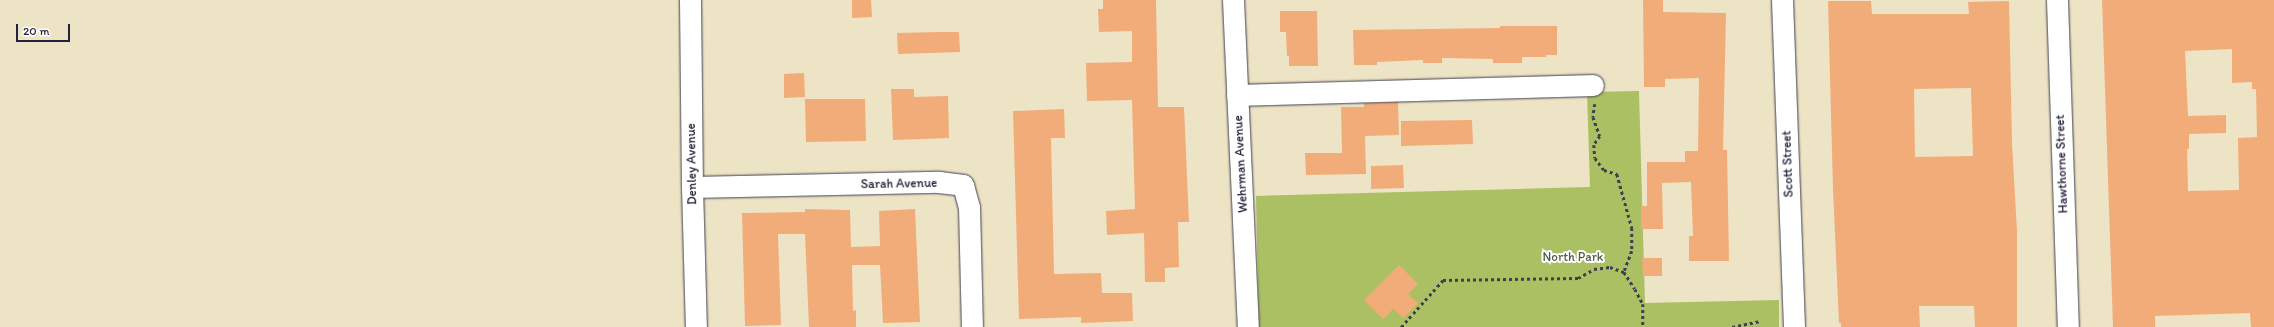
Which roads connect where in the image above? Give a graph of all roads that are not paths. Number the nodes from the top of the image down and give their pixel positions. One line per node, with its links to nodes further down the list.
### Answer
1 (690, 0): 7 (street, Denley Avenue)
2 (1234, 0): 6 (street, Wehrman Avenue)
3 (1782, 0): 11 (street, Scott Street)
4 (2057, 0): 12 (street, Hawthorne Street)
5 (1593, 85): 6 (street)
6 (1237, 95): 10 (street, Wehrman Avenue)
7 (692, 187): 8 (street, Denley Avenue); 9 (street, Sarah Avenue)
8 (696, 327)
9 (972, 327)
10 (1248, 327)
11 (1794, 327)
12 (2068, 327)

